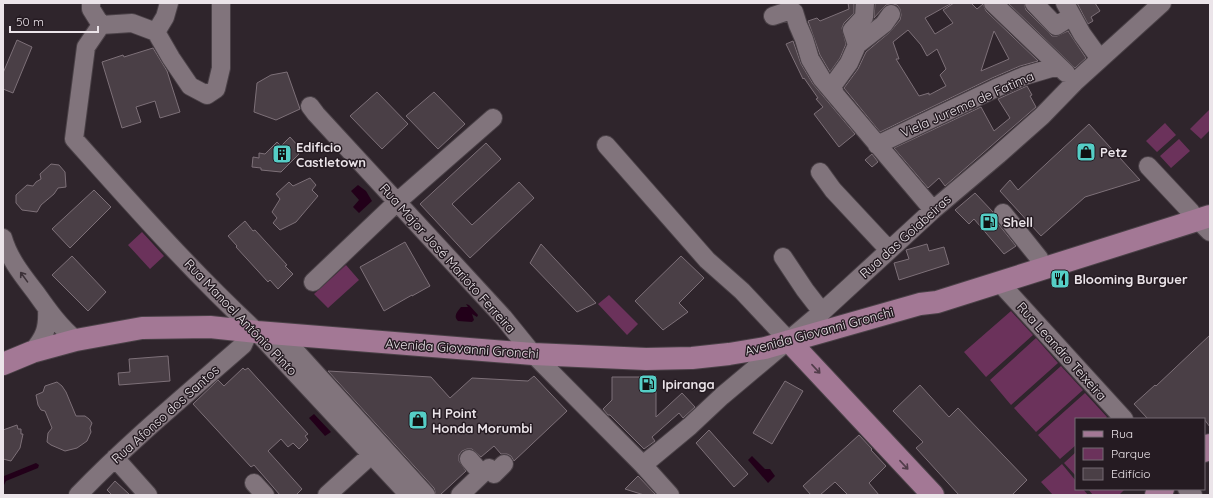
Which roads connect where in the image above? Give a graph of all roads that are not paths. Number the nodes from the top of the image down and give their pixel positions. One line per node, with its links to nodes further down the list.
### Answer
1 (91, 3): 11 (street)
2 (169, 3): 12 (street)
3 (221, 3): 12 (street)
4 (865, 3): 13 (street)
5 (995, 3): 15 (street)
6 (1034, 3): 8 (street)
7 (1162, 3): 14 (street, Rua das Goiabeiras)
8 (1069, 9): 14 (street)
9 (891, 14): 13 (street)
10 (773, 16): 17 (street)
11 (101, 25): 12 (street); 37 (street, Rua Manoel Antônio Pinto)
12 (156, 32)
13 (857, 45): 17 (street)
14 (1100, 59): 16 (street, Rua das Goiabeiras)
15 (1058, 66): 16 (street); 21 (street, Viela Jurema de Fatima)
16 (1076, 81): 25 (street, Rua das Goiabeiras)
17 (835, 86): 21 (street)
18 (310, 106): 24 (street, Rua Major José Marioto Ferreira)
19 (493, 118): 24 (street)
20 (606, 145): 40 (street)
21 (877, 145): 25 (street)
22 (1148, 166): 27 (street)
23 (820, 172): 29 (street)
24 (397, 202): 32 (street); 42 (street, Rua Major José Marioto Ferreira)
25 (933, 210): 29 (street, Rua das Goiabeiras)
26 (1003, 213): 30 (street)
27 (1204, 217): 30 (main road, Avenida Giovanni Gronchi); 33 (main road, Avenida Giovanni Gronchi)
28 (3, 238): 35 (street, one-way to 28)
29 (889, 250): 36 (street, Rua das Goiabeiras)
30 (1046, 256): 33 (main road); 34 (main road, Avenida Giovanni Gronchi)
31 (783, 257): 36 (street)
32 (313, 282)
33 (1000, 283): 34 (main road, Avenida Giovanni Gronchi); 44 (street, Rua Leandro Teixeira)
34 (920, 304): 40 (main road, Avenida Giovanni Gronchi)
35 (47, 309): 39 (street); 41 (street)
36 (822, 312): 40 (street, Rua das Goiabeiras)
37 (253, 332): 38 (main road, Avenida Giovanni Gronchi); 39 (main road, Avenida Giovanni Gronchi); 45 (street, Rua Manoel Antônio Pinto); 46 (street, Rua Afonso dos Santos)
38 (280, 334): 42 (main road, Avenida Giovanni Gronchi); 55 (street)
39 (76, 340): 41 (main road, Avenida Giovanni Gronchi)
40 (789, 341): 42 (main road, Avenida Giovanni Gronchi); 49 (street, Rua das Goiabeiras); 58 (main road, one-way to 58)
41 (32, 352): 43 (main road, Avenida Giovanni Gronchi)
42 (533, 354): 49 (street, Rua Major José Marioto Ferreira)
43 (3, 364)
44 (1123, 418)
45 (371, 455): 53 (street); 54 (street, Rua Manoel Antônio Pinto)
46 (116, 458): 51 (street, Rua Afonso dos Santos); 52 (street)
47 (469, 459): 50 (street)
48 (504, 464): 50 (street)
49 (643, 465): 57 (street, Rua Major José Marioto Ferreira)
50 (482, 474): 56 (street)
51 (78, 495)
52 (148, 495)
53 (327, 495)
54 (409, 495)
55 (426, 495)
56 (460, 495)
57 (670, 495)
58 (932, 495)

